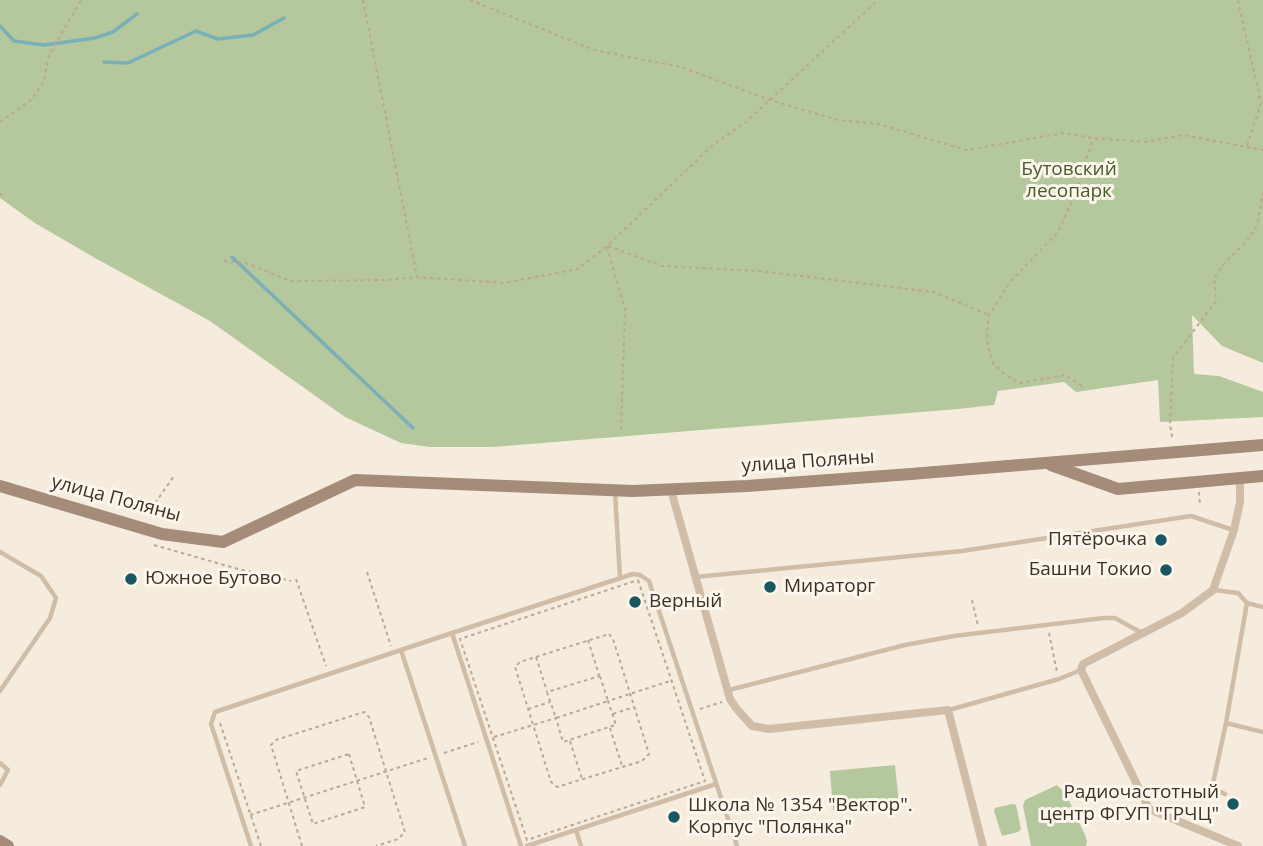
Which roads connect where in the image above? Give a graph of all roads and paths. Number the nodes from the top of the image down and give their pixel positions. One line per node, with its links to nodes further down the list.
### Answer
1 (81, 0): 9 (path)
2 (363, 0): 18 (path)
3 (470, 0): 6 (path)
4 (878, 0): 6 (path)
5 (1238, 0): 7 (path)
6 (770, 100): 10 (path); 16 (path)
7 (1261, 103): 8 (path); 11 (path)
8 (1263, 109)
9 (0, 122)
10 (1093, 138): 11 (path); 19 (path)
11 (1246, 147): 12 (path)
12 (1263, 150)
13 (1263, 192): 22 (path)
14 (0, 193): 15 (path)
15 (4, 198)
16 (607, 246): 18 (path); 19 (path); 21 (path)
17 (224, 261): 18 (path)
18 (417, 277)
19 (989, 315): 20 (path)
20 (1082, 386)
21 (621, 429)
22 (1172, 437)
23 (1263, 445): 24 (main road, улица Поляны)
24 (1047, 464): 27 (main road); 29 (main road, улица Поляны)
25 (174, 476): 31 (path)
26 (1263, 476): 27 (main road)
27 (1240, 478): 32 (street)
28 (0, 486): 30 (main road, улица Поляны)
29 (671, 490): 30 (main road, улица Поляны); 36 (street)
30 (615, 491): 37 (lane)
31 (151, 509)
32 (1234, 530): 36 (lane); 41 (street)
33 (154, 545): 39 (path)
34 (0, 552): 59 (lane)
35 (367, 572): 51 (path)
36 (694, 577): 58 (street)
37 (620, 578): 48 (lane); 68 (lane)
38 (296, 579): 54 (path)
39 (291, 580)
40 (638, 580): 40 (path)
41 (1213, 590): 43 (lane); 47 (street)
42 (972, 600): 46 (path)
43 (1247, 604): 44 (lane); 72 (lane)
44 (1263, 607)
45 (1047, 625): 46 (lane); 47 (lane); 56 (path)
46 (979, 633): 58 (lane)
47 (1143, 633): 53 (street)
48 (452, 634): 50 (lane); 76 (lane)
49 (589, 640): 52 (path); 55 (path); 61 (path)
50 (401, 650): 51 (lane); 78 (lane)
51 (393, 653): 54 (lane)
52 (536, 657): 60 (path); 66 (path)
53 (1081, 670): 56 (lane); 101 (street)
54 (329, 674): 91 (lane)
55 (600, 676): 60 (path); 62 (path)
56 (1059, 679): 67 (lane)
57 (667, 682): 61 (path)
58 (728, 690): 67 (street)
59 (0, 691)
60 (548, 692): 63 (path)
61 (631, 694): 62 (path); 65 (path)
62 (608, 701): 69 (path); 71 (path)
63 (551, 702): 66 (path); 71 (path)
64 (715, 704): 68 (path)
65 (635, 707): 69 (path); 80 (path)
66 (528, 709): 73 (path)
67 (948, 710): 100 (street)
68 (693, 712): 84 (lane)
69 (612, 714): 74 (path)
70 (218, 718): 92 (path)
71 (556, 718): 73 (path); 77 (path)
72 (1226, 723): 75 (lane); 86 (lane)
73 (533, 725): 76 (path); 82 (path)
74 (610, 727): 77 (path); 80 (path)
75 (1263, 732)
76 (486, 740): 78 (path); 96 (lane)
77 (570, 740): 82 (path)
78 (435, 756): 81 (path); 95 (lane)
79 (0, 764): 85 (lane)
80 (622, 767): 82 (path)
81 (386, 772): 83 (path); 88 (path); 94 (path)
82 (583, 780)
83 (357, 781): 87 (path); 87 (path); 87 (path)
84 (716, 784): 90 (lane); 99 (lane)
85 (0, 785)
86 (1225, 794)
87 (305, 798): 88 (path)
88 (288, 803): 89 (path); 93 (path)
89 (255, 814)
90 (576, 830): 97 (lane); 98 (lane)
91 (251, 846)
92 (261, 846)
93 (302, 846)
94 (376, 846)
95 (465, 846)
96 (521, 846)
97 (527, 846)
98 (581, 846)
99 (737, 846)
100 (983, 846)
101 (1238, 846)

